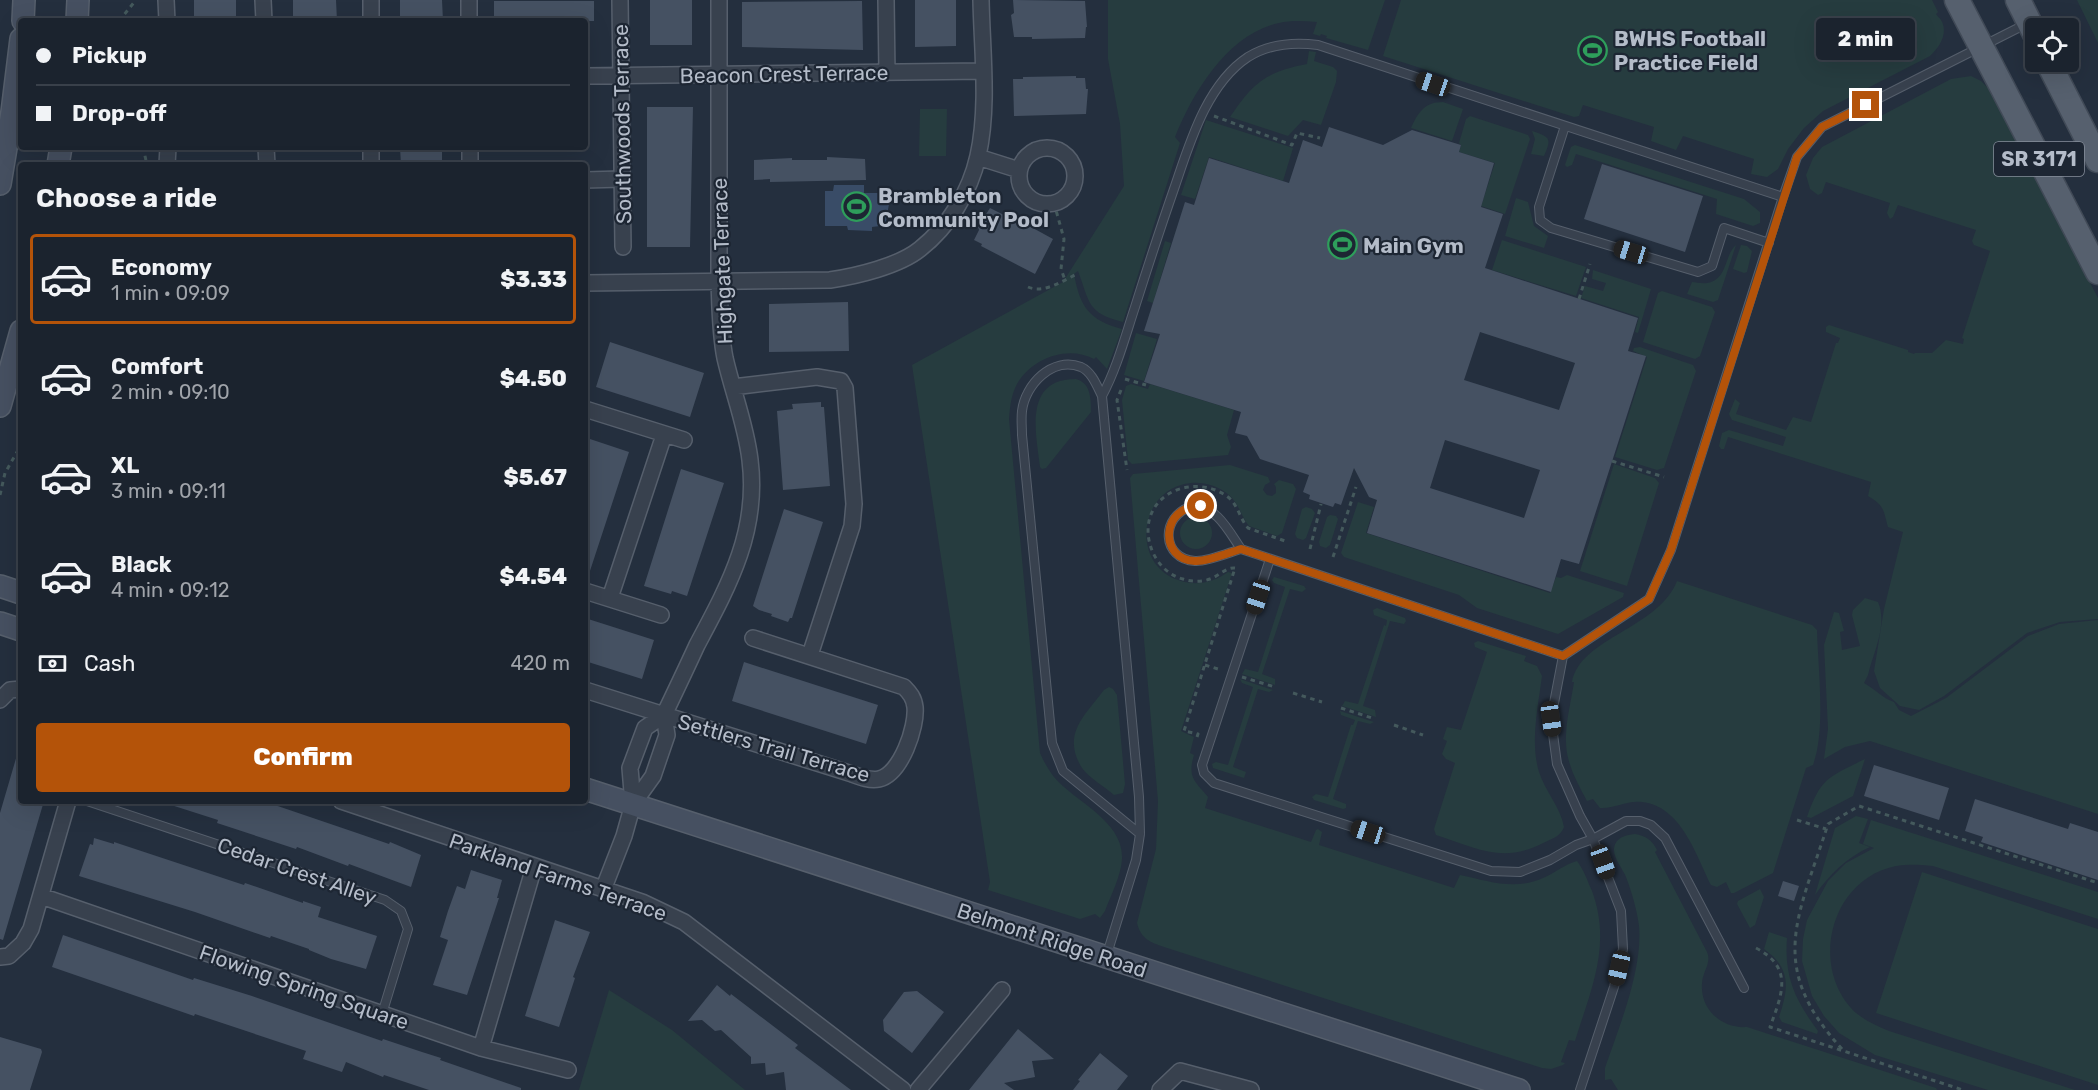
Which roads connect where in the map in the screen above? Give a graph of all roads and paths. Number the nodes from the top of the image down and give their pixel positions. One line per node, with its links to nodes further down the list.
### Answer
1 (24, 0): 14 (main road)
2 (78, 0): 15 (main road)
3 (136, 0): 16 (path)
4 (166, 0): 17 (street)
5 (264, 0): 18 (street)
6 (371, 0): 19 (street)
7 (469, 0): 20 (street)
8 (620, 0): 30 (street, Southwoods Terrace)
9 (720, 0): 28 (street, Highgate Terrace)
10 (886, 0): 27 (street)
11 (981, 0): 25 (street)
12 (1957, 0): 23 (main road, SR 3171)
13 (2018, 0): 21 (main road)
14 (23, 18)
15 (77, 18)
16 (121, 18)
17 (167, 18)
18 (264, 18)
19 (371, 18)
20 (469, 18)
21 (2027, 18)
22 (2025, 31): 23 (lane)
23 (1981, 46): 40 (lane); 45 (main road, SR 3171)
24 (18, 63): 39 (main road)
25 (983, 71): 27 (street, Beacon Crest Terrace); 34 (street)
26 (2053, 72): 35 (main road, SR 3171)
27 (887, 73): 28 (street, Beacon Crest Terrace)
28 (719, 75): 30 (street, Beacon Crest Terrace); 48 (street, Highgate Terrace)
29 (588, 76): 30 (street, Beacon Crest Terrace)
30 (621, 76): 37 (street, Southwoods Terrace)
31 (1203, 113): 32 (lane); 33 (path); 55 (lane)
32 (1565, 126): 40 (lane); 42 (lane)
33 (1320, 138)
34 (978, 157): 36 (street); 48 (street)
35 (2098, 160)
36 (1020, 170): 41 (street); 41 (street)
37 (622, 179): 38 (street); 43 (street, Southwoods Terrace)
38 (588, 180)
39 (0, 184)
40 (1783, 197): 42 (lane)
41 (1054, 203): 47 (path)
42 (1769, 243): 83 (lane)
43 (623, 247)
44 (1590, 264): 51 (path)
45 (2098, 272)
46 (1077, 274): 47 (path)
47 (1065, 280): 50 (path)
48 (719, 281): 49 (street); 54 (street, Highgate Terrace)
49 (588, 283)
50 (1028, 287)
51 (1579, 298)
52 (18, 342): 56 (main road)
53 (1146, 385): 62 (path)
54 (733, 387): 82 (street); 94 (street, Highgate Terrace)
55 (1102, 396): 106 (lane); 106 (lane)
56 (0, 406)
57 (588, 410): 58 (street)
58 (664, 435): 59 (street); 77 (street)
59 (684, 440)
60 (18, 450): 65 (path)
61 (1612, 461): 63 (path)
62 (1127, 470)
63 (1664, 477)
64 (1356, 487): 70 (path)
65 (0, 495)
66 (1321, 504): 69 (path)
67 (1285, 541): 73 (path)
68 (1241, 549): 68 (lane); 71 (lane)
69 (1310, 549)
70 (1333, 557)
71 (1270, 559): 83 (lane); 107 (lane)
72 (1236, 563): 73 (path)
73 (1235, 568): 84 (path)
74 (0, 586): 75 (main road)
75 (18, 592)
76 (588, 592): 77 (street)
77 (610, 598): 78 (street)
78 (661, 615)
79 (0, 623): 80 (main road)
80 (18, 629)
81 (753, 638): 82 (street, Settlers Trail Terrace)
82 (810, 656): 94 (street, Settlers Trail Terrace)
83 (1563, 656): 107 (lane)
84 (1205, 665): 85 (path); 98 (path)
85 (1221, 670)
86 (1240, 676): 87 (path)
87 (1275, 687)
88 (18, 689): 91 (street)
89 (588, 691): 94 (street, Settlers Trail Terrace)
90 (1293, 693): 92 (path)
91 (0, 700)
92 (1322, 702)
93 (1341, 708): 95 (path)
94 (664, 716): 103 (street, Highgate Terrace); 103 (street, Highgate Terrace)
95 (1375, 718)
96 (1394, 725): 97 (path)
97 (1423, 735)
98 (1195, 744)
99 (588, 790): 103 (main road, Belmont Ridge Road)
100 (67, 804): 111 (street)
101 (96, 804): 117 (lane, Cedar Crest Alley)
102 (350, 804): 108 (street, Parkland Farms Terrace)
103 (633, 804): 110 (street); 114 (main road, Belmont Ridge Road)
104 (1797, 820): 105 (path)
105 (1826, 829): 109 (path); 119 (path)
106 (1140, 834): 114 (lane)
107 (1593, 839): 115 (lane); 126 (lane)
108 (534, 867): 110 (street, Parkland Farms Terrace); 118 (street)
109 (2098, 883)
110 (603, 890): 121 (street, Parkland Farms Terrace)
111 (41, 896): 113 (street); 117 (street, Flowing Spring Square)
112 (1756, 948): 119 (path)
113 (0, 957)
114 (1106, 957): 125 (main road, Belmont Ridge Road)
115 (1744, 988)
116 (1002, 990): 122 (street)
117 (381, 1014): 118 (street, Flowing Spring Square)
118 (481, 1048): 120 (street, Flowing Spring Square)
119 (1842, 1049): 127 (path)
120 (568, 1070)
121 (903, 1090)
122 (918, 1090)
123 (1160, 1090): 124 (street)
124 (1251, 1090)
125 (1519, 1090)
126 (1580, 1090)
127 (1963, 1090)

